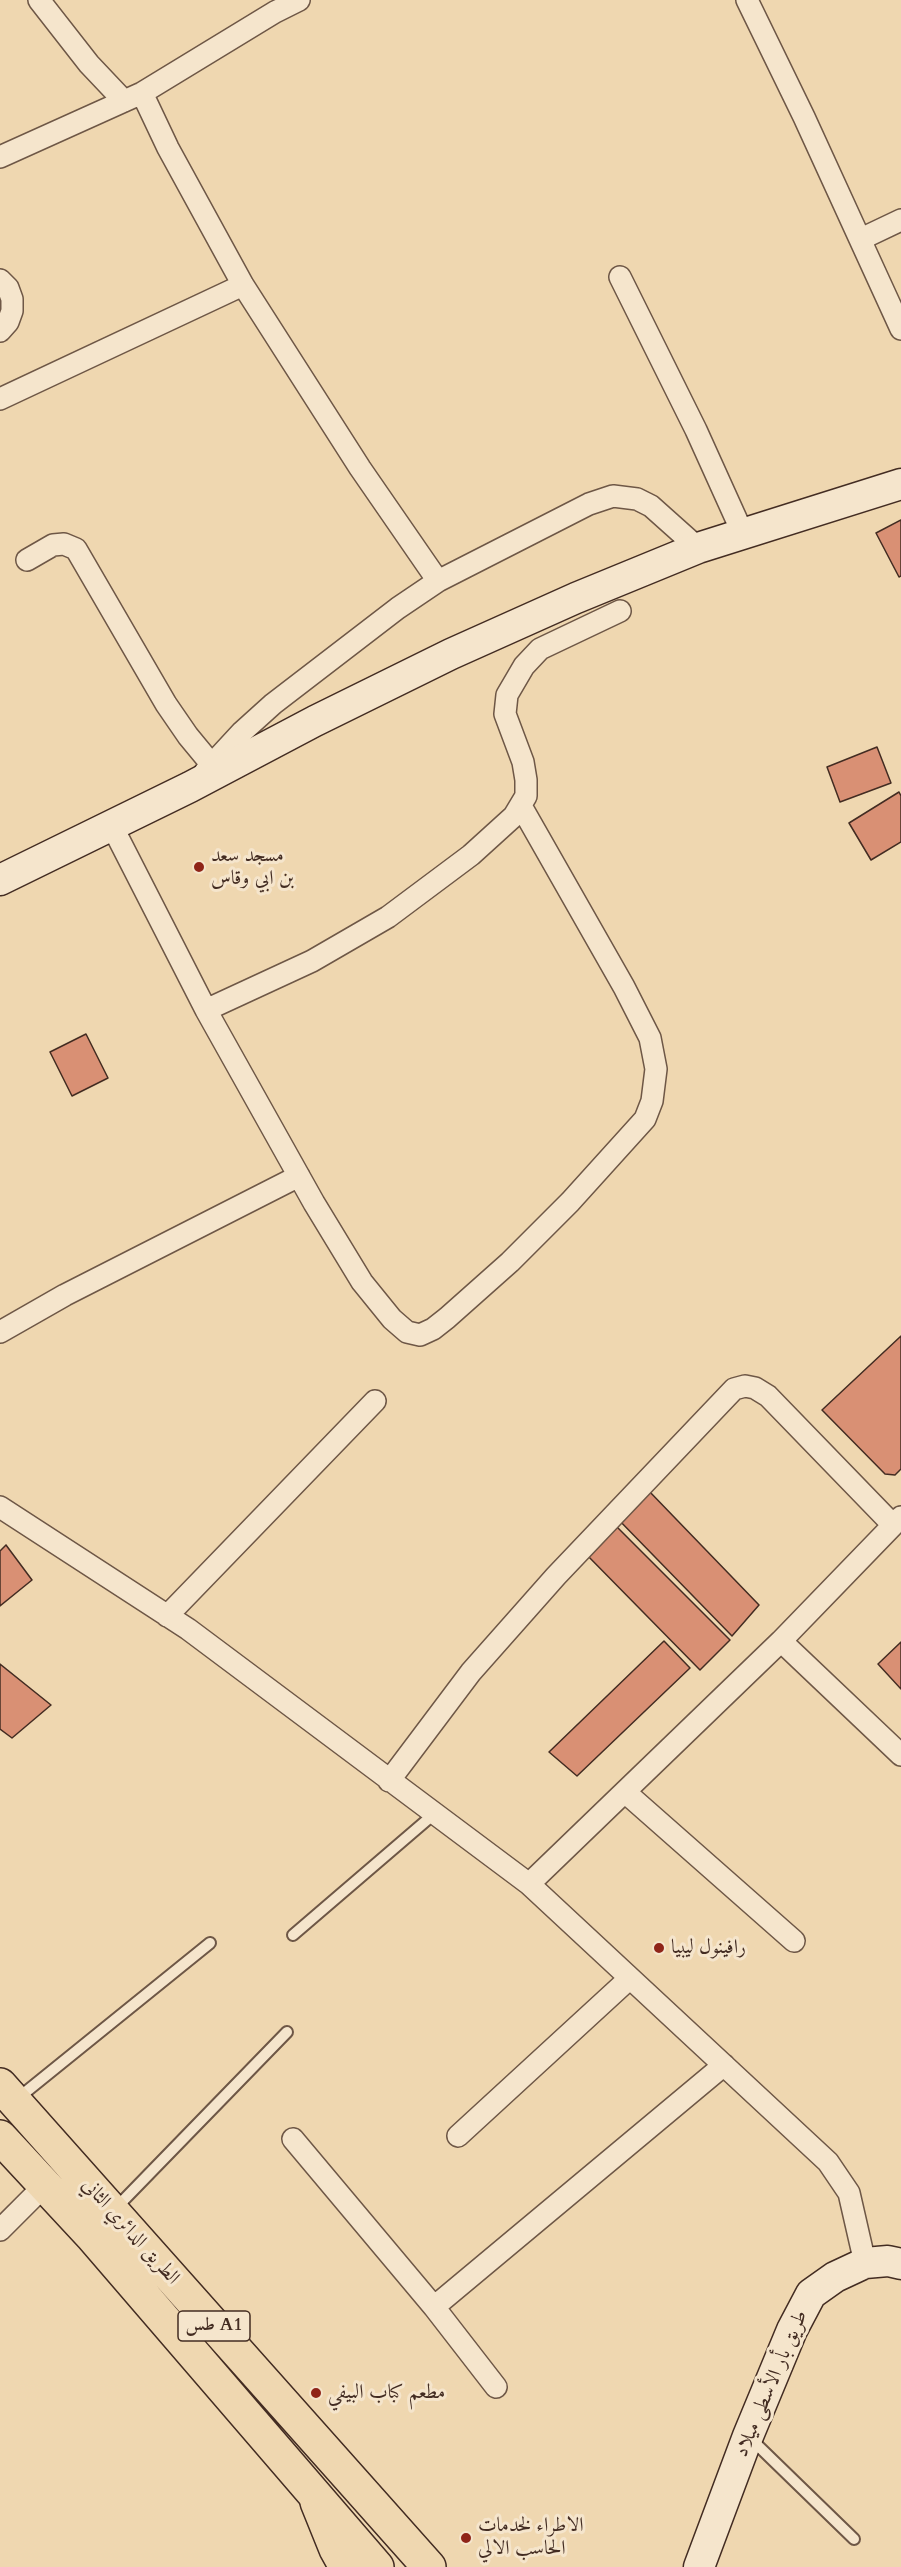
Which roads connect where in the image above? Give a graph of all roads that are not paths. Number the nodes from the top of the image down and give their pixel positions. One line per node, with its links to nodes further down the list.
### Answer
1 (39, 0): 4 (street)
2 (299, 0): 4 (street)
3 (747, 0): 7 (street)
4 (133, 97): 5 (street); 10 (street)
5 (0, 157)
6 (901, 220): 7 (street)
7 (861, 239): 11 (street)
8 (620, 277): 15 (street)
9 (0, 280): 12 (street)
10 (243, 285): 13 (street); 18 (street)
11 (901, 329)
12 (0, 331)
13 (0, 399)
14 (901, 484): 15 (street)
15 (743, 534): 16 (street)
16 (698, 548): 18 (street); 21 (street)
17 (27, 560): 20 (street)
18 (438, 581): 20 (street)
19 (620, 611): 22 (street)
20 (212, 765): 21 (street)
21 (190, 787): 23 (street)
22 (521, 806): 25 (street); 26 (street)
23 (112, 826): 24 (street); 25 (street)
24 (0, 880)
25 (206, 1010): 26 (street)
26 (298, 1176): 27 (street)
27 (0, 1332)
28 (375, 1401): 31 (street)
29 (0, 1507): 31 (street)
30 (897, 1521): 32 (street); 34 (street)
31 (167, 1617): 34 (street)
32 (781, 1641): 33 (street); 35 (street)
33 (901, 1755)
34 (389, 1781): 36 (street)
35 (625, 1792): 37 (street); 39 (street)
36 (434, 1815): 37 (street); 38 (lane)
37 (529, 1884): 41 (street)
38 (293, 1935)
39 (794, 1941)
40 (210, 1943): 44 (lane)
41 (630, 1978): 43 (street); 45 (street)
42 (287, 2032): 49 (lane)
43 (724, 2065): 51 (street); 53 (street)
44 (7, 2093): 49 (main road, الطريق الدائري الثاني / طس A1)
45 (458, 2136)
46 (293, 2139): 53 (street)
47 (7, 2148): 48 (main road, الطريق الدائري الثاني / طس A1)
48 (44, 2186): 50 (street); 56 (main road, الطريق الدائري الثاني / طس A1)
49 (112, 2212): 58 (main road, الطريق الدائري الثاني / طس A1)
50 (0, 2230)
51 (866, 2262): 52 (street, طريق بأر الأسطى ميلاد); 55 (street, طريق بأر الأسطى ميلاد)
52 (901, 2264)
53 (434, 2307): 54 (street)
54 (496, 2387)
55 (748, 2436): 57 (lane); 62 (street, طريق بأر الأسطى ميلاد)
56 (314, 2494): 59 (main road); 60 (main road, الطريق الدائري الثاني / طس A1)
57 (854, 2539)
58 (420, 2557): 61 (street)
59 (346, 2567)
60 (377, 2567)
61 (441, 2567)
62 (699, 2567)

